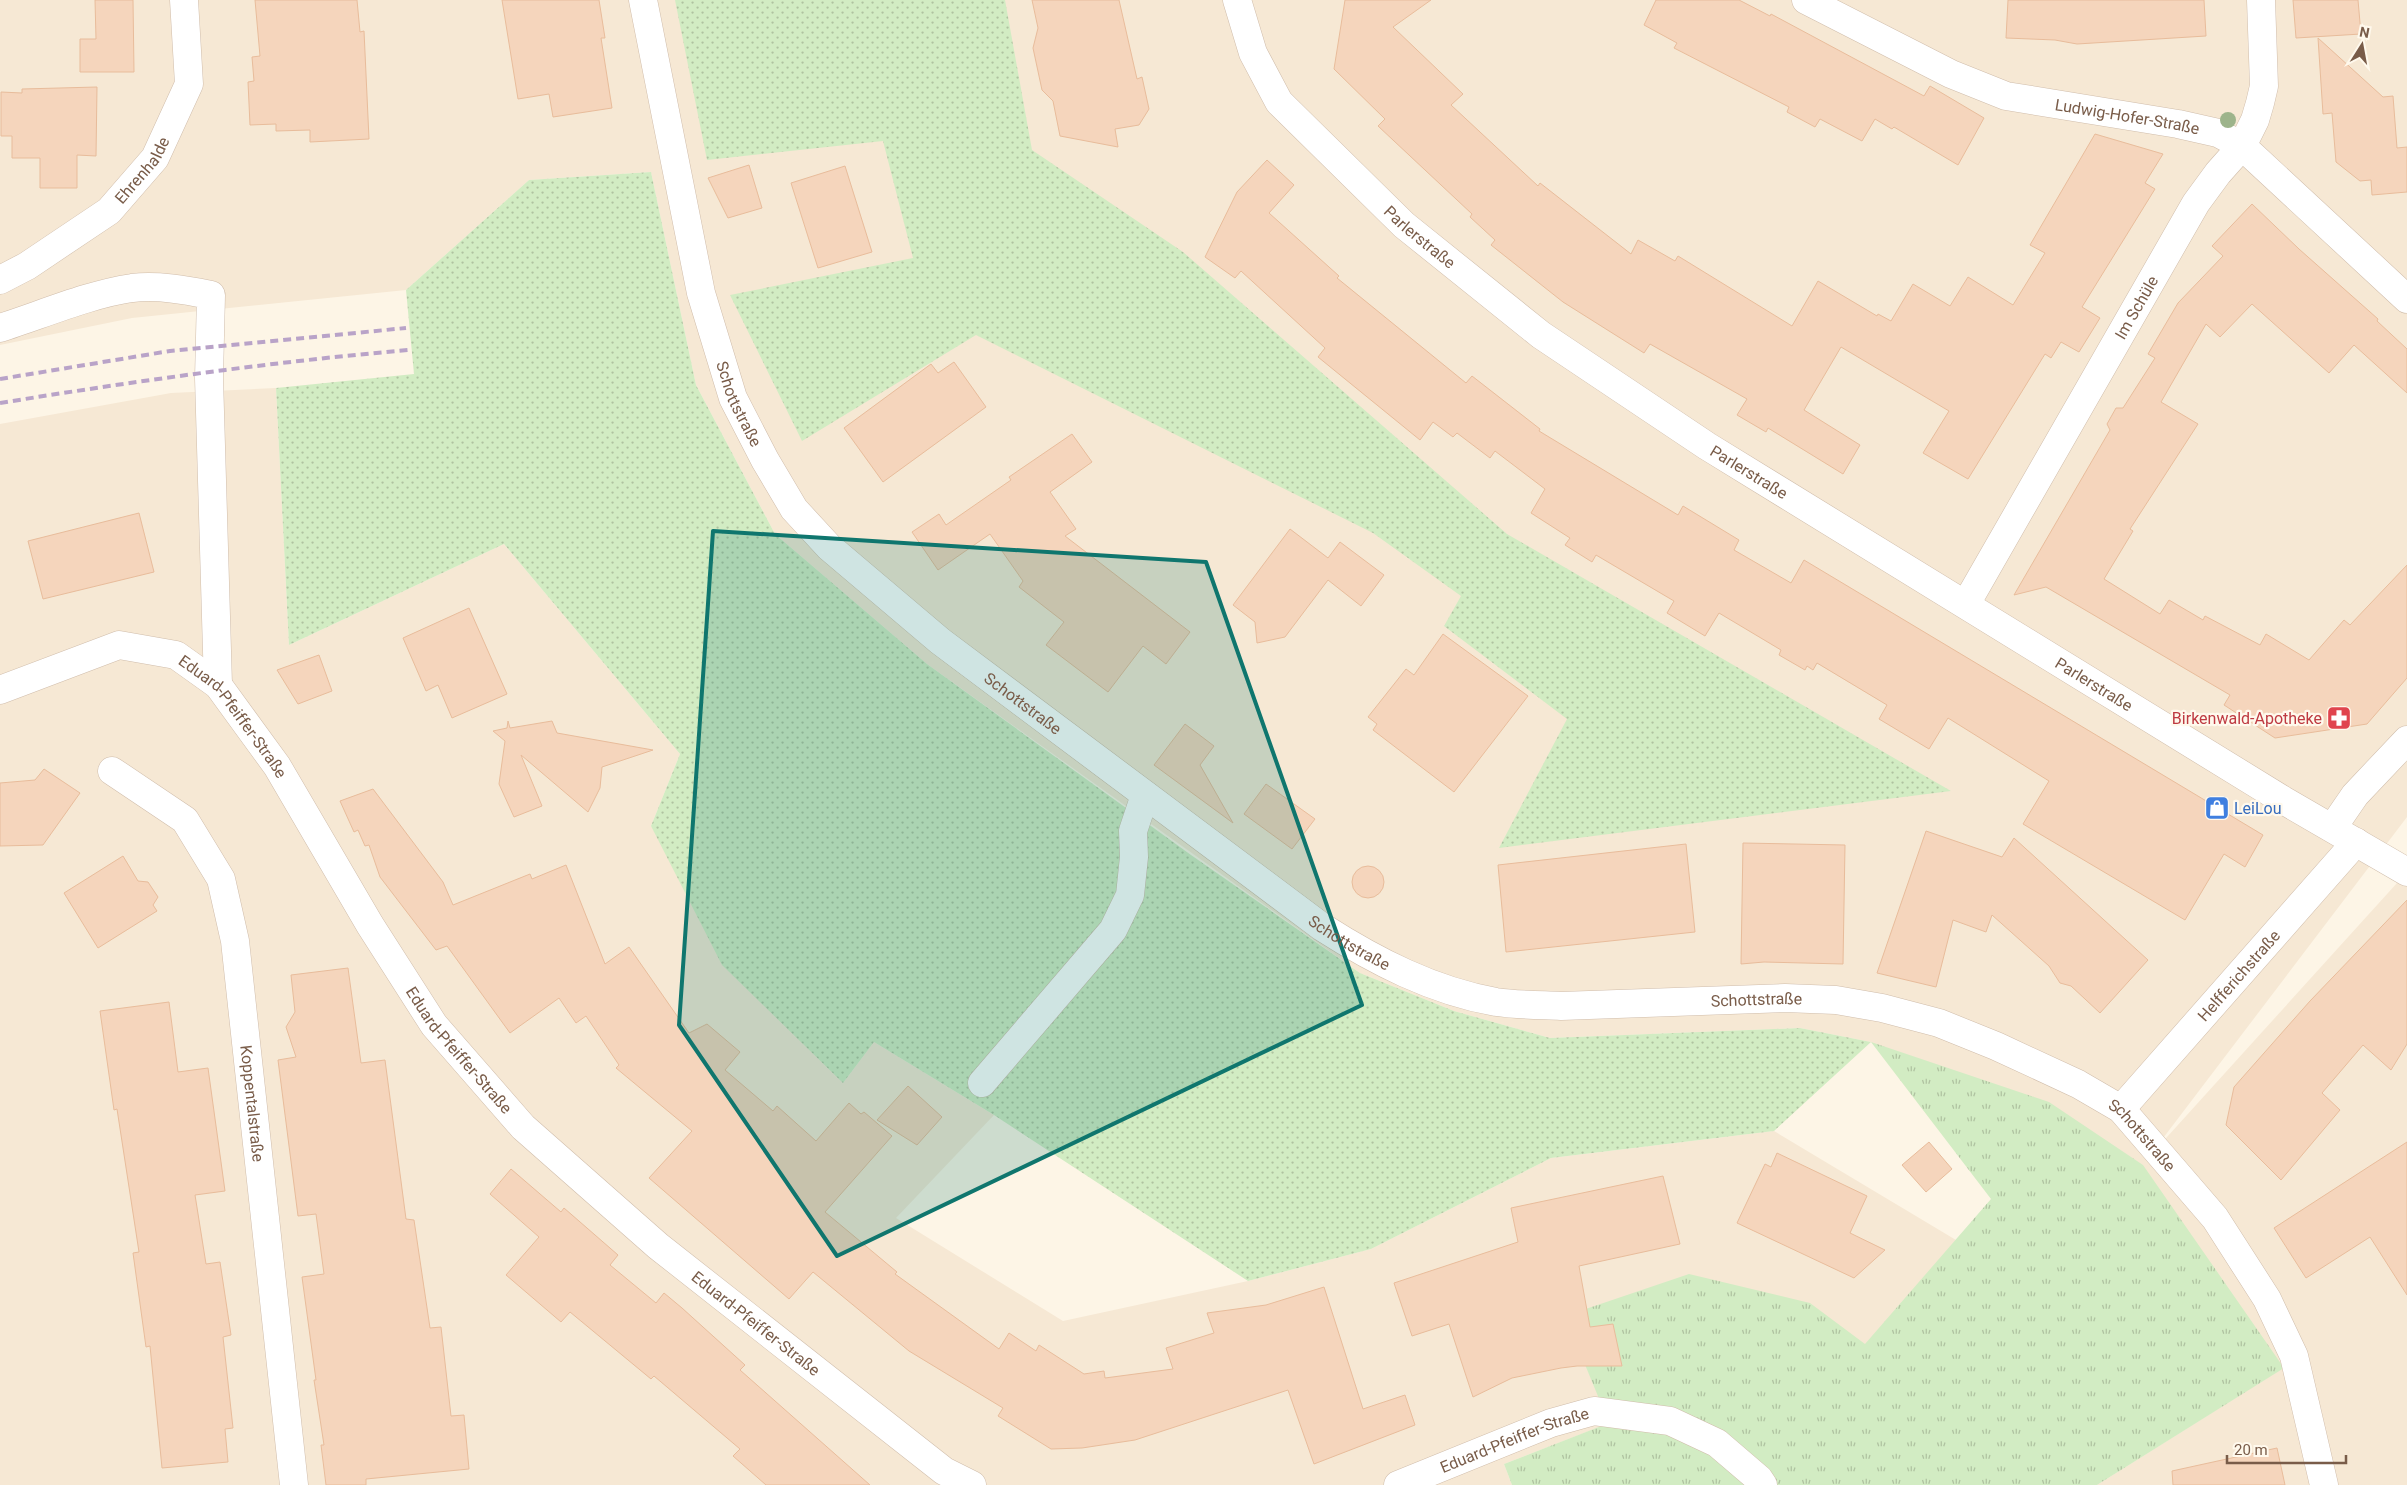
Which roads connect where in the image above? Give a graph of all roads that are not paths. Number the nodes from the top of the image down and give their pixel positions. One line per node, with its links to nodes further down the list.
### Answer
1 (184, 0): 7 (street, Ehrenhalde)
2 (643, 0): 15 (street, Schottstraße)
3 (1237, 0): 10 (street, Parlerstraße)
4 (1806, 0): 6 (street, Ludwig-Hofer-Straße)
5 (2261, 0): 6 (street, Im Schüle)
6 (2242, 146): 8 (street, Ludwig-Hofer-Straße); 10 (street, Im Schüle)
7 (0, 280)
8 (2407, 298)
9 (0, 328): 11 (street)
10 (1966, 604): 16 (street, Parlerstraße)
11 (218, 685): 12 (street, Eduard-Pfeiffer-Straße); 22 (street, Eduard-Pfeiffer-Straße)
12 (0, 690)
13 (2407, 740): 16 (street)
14 (112, 770): 21 (street, Koppentalstraße)
15 (1145, 794): 19 (street); 20 (street, Schottstraße)
16 (2333, 827): 17 (street, Parlerstraße)
17 (2356, 842): 18 (street); 20 (street, Helfferichstraße)
18 (2404, 865)
19 (982, 1083)
20 (2121, 1109): 25 (street, Schottstraße)
21 (294, 1485)
22 (972, 1485)
23 (1398, 1485): 24 (street, Eduard-Pfeiffer-Straße)
24 (1763, 1485)
25 (2324, 1485)

